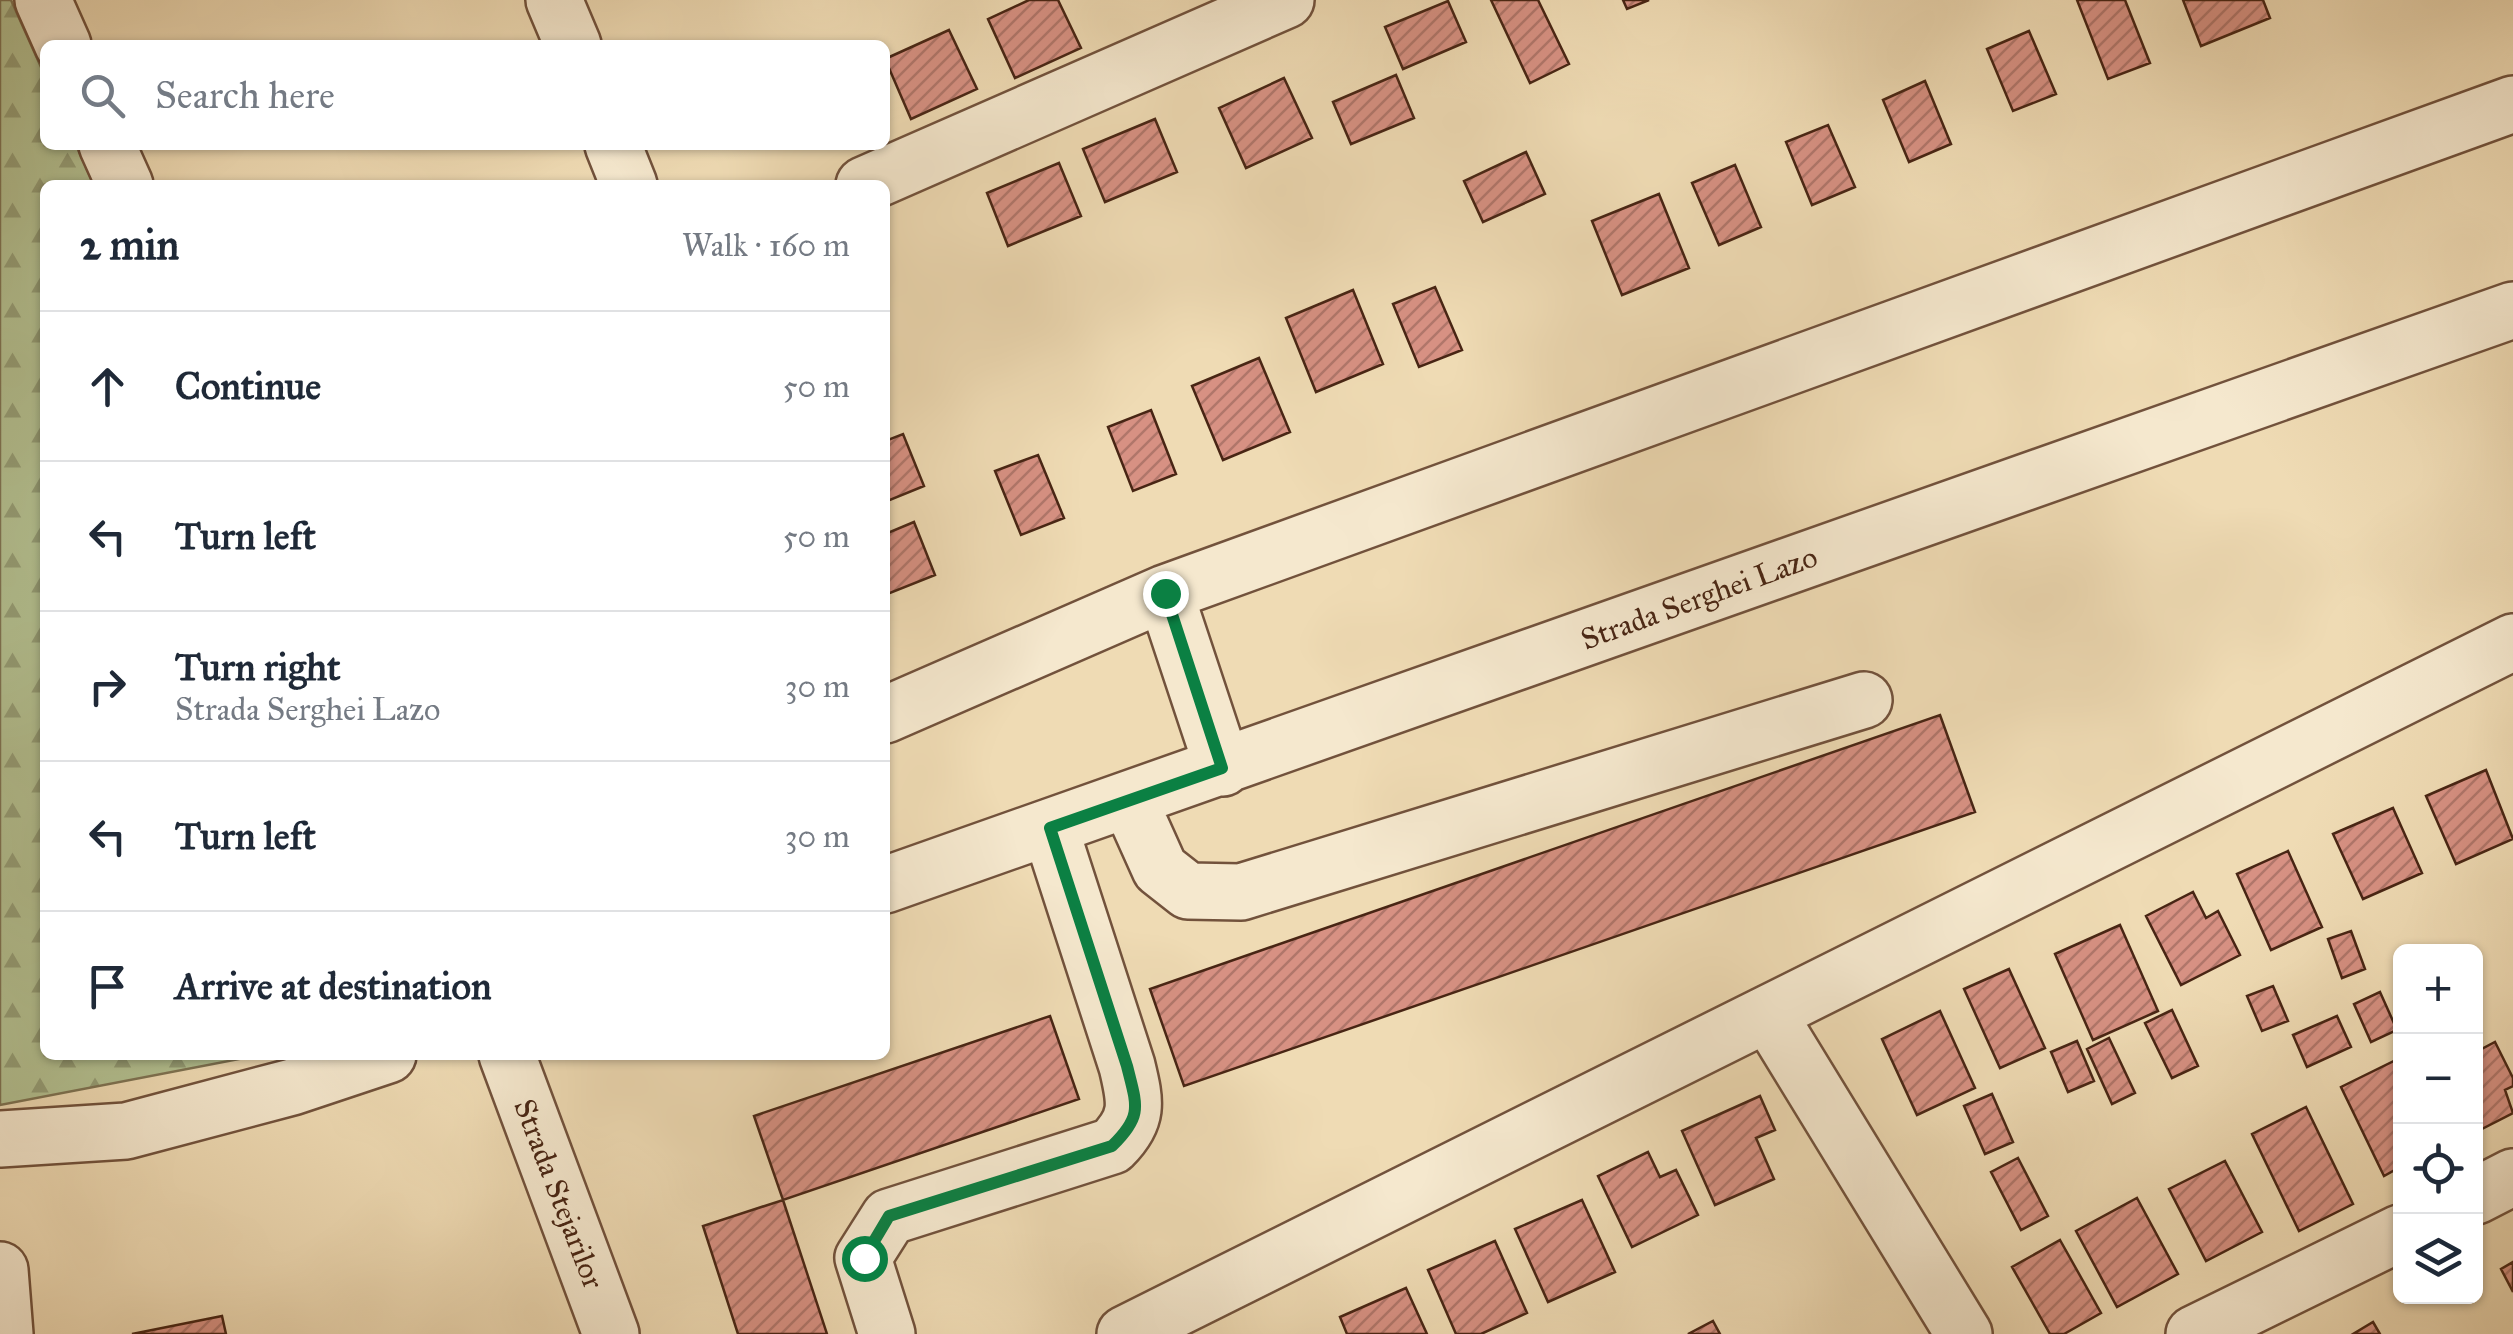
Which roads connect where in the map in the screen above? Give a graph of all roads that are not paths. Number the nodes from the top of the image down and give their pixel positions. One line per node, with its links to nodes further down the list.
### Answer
1 (43, 0): 4 (street)
2 (554, 0): 5 (street)
3 (1286, 0): 11 (street)
4 (61, 40)
5 (570, 40)
6 (2513, 104): 13 (street)
7 (109, 150): 9 (street)
8 (615, 150): 10 (street)
9 (123, 180)
10 (627, 180)
11 (875, 180)
12 (2513, 310): 17 (street, Strada Serghei Lazo)
13 (1165, 593): 16 (street); 17 (street)
14 (2513, 642): 21 (street)
15 (1864, 700): 18 (street)
16 (890, 712)
17 (1222, 768): 18 (street, Strada Serghei Lazo)
18 (1130, 800): 19 (street, Strada Serghei Lazo)
19 (1050, 828): 20 (street, Strada Serghei Lazo); 31 (street)
20 (890, 883)
21 (1768, 1014): 32 (street); 33 (street)
22 (373, 1060): 24 (street)
23 (508, 1060): 30 (street, Strada Stejarilor)
24 (0, 1138)
25 (2513, 1178): 26 (street)
26 (2483, 1193)
27 (2393, 1236): 34 (street)
28 (0, 1270): 29 (street)
29 (5, 1334)
30 (611, 1334)
31 (887, 1334)
32 (1126, 1334)
33 (1964, 1334)
34 (2194, 1334)

